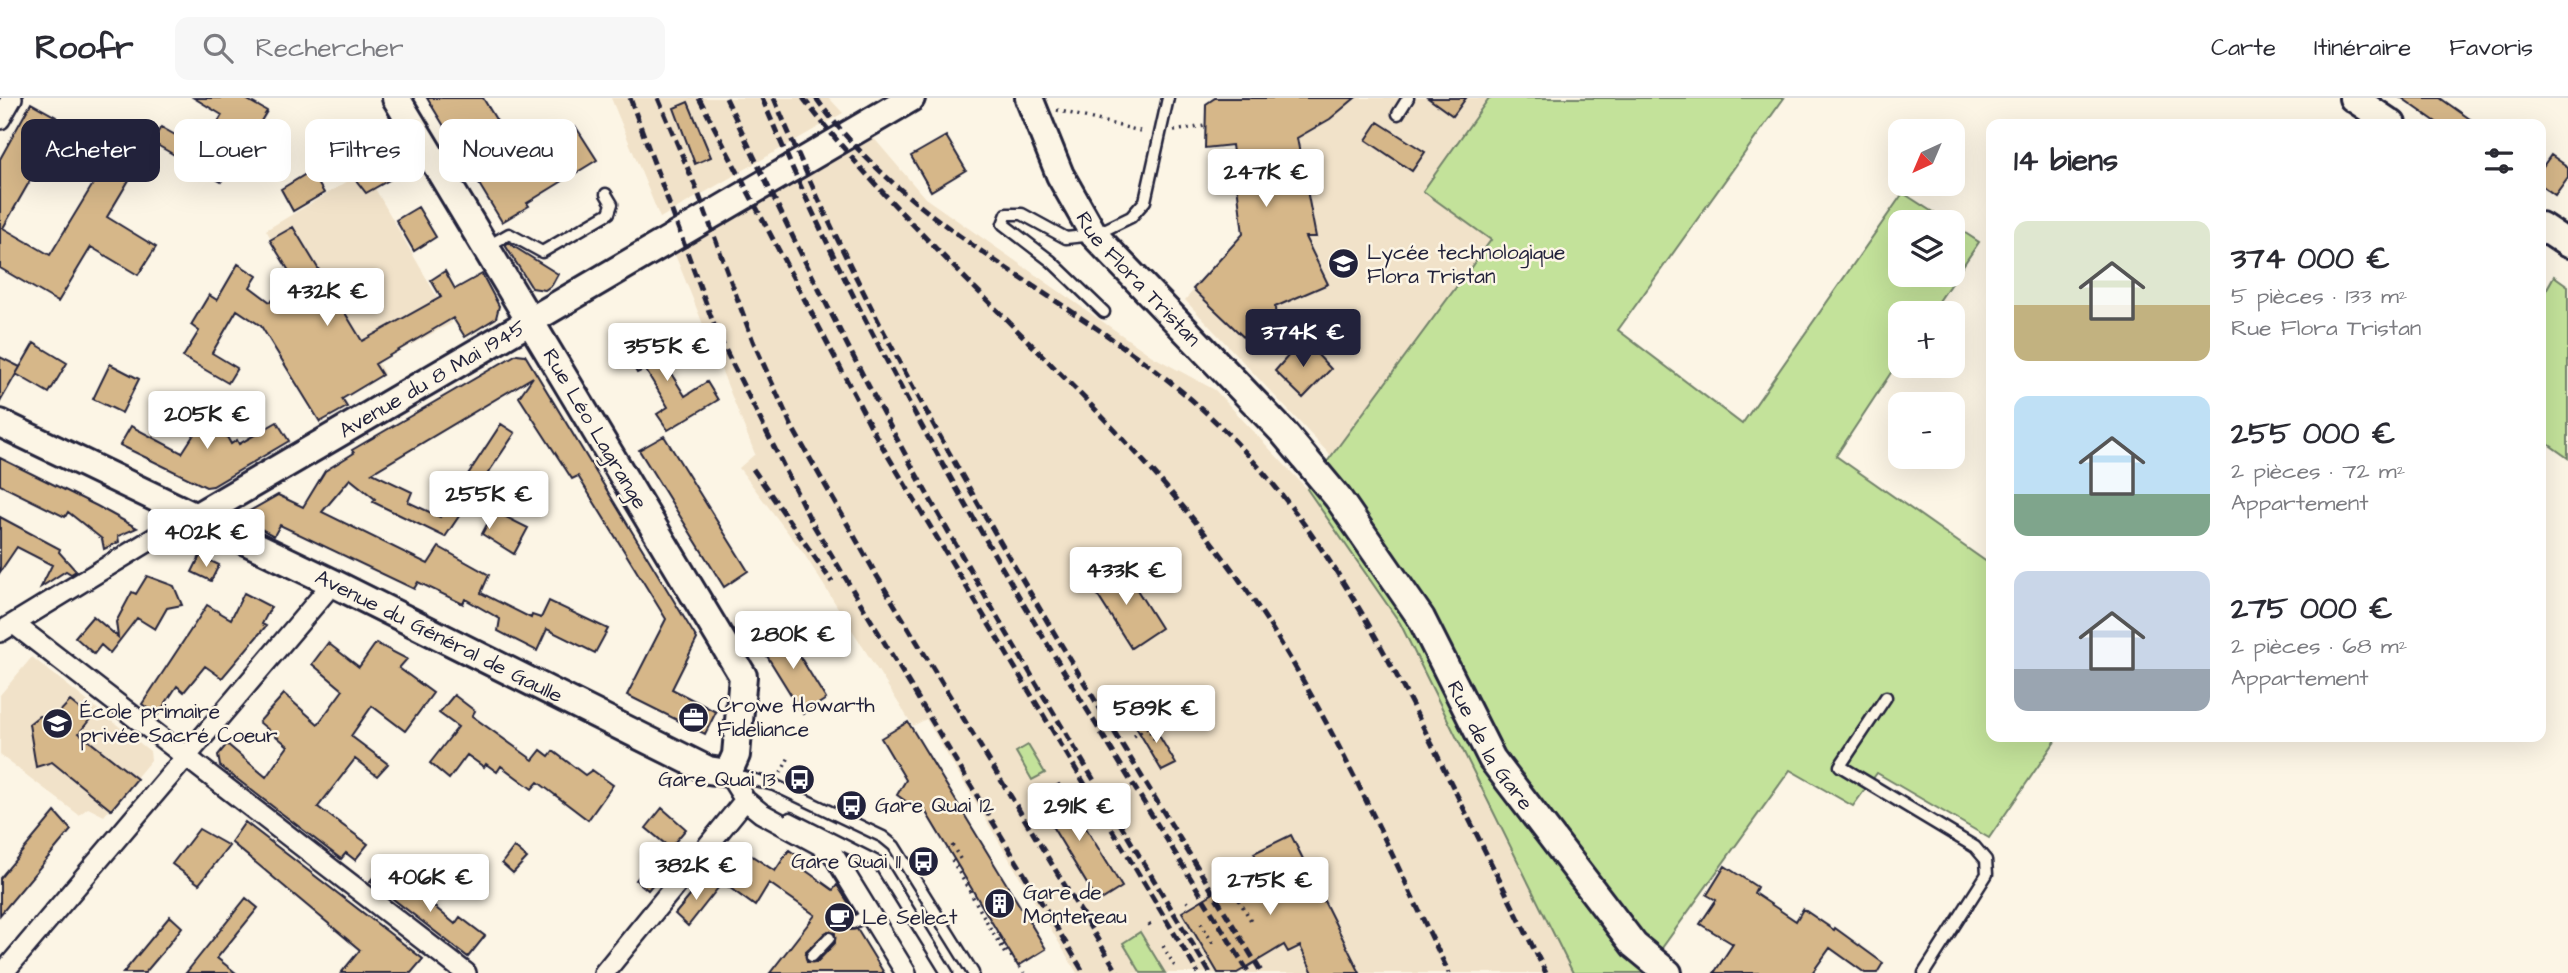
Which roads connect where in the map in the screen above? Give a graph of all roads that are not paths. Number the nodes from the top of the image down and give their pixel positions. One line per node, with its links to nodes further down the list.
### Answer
1 (12, 98): 9 (street)
2 (396, 98): 15 (main road, Rue Léo Lagrange)
3 (911, 98): 17 (main road, Avenue du 8 Mai 1945)
4 (1168, 98): 13 (lane)
5 (1408, 98): 8 (lane)
6 (2353, 98): 10 (main road)
7 (1040, 103): 13 (main road, Rue Flora Tristan)
8 (1398, 114)
9 (0, 119)
10 (2384, 119)
11 (606, 194): 15 (lane)
12 (2546, 229): 14 (main road)
13 (1094, 235): 16 (lane); 19 (main road, Rue Flora Tristan)
14 (2568, 244)
15 (486, 246): 17 (main road, Rue Léo Lagrange)
16 (1104, 312)
17 (530, 320): 20 (main road, Avenue du 8 Mai 1945); 25 (main road, Rue Léo Lagrange)
18 (0, 423): 20 (main road, Avenue du Général de Gaulle)
19 (1338, 498): 35 (main road, Rue de la Gare)
20 (194, 518): 21 (main road, Avenue du Général de Gaulle); 22 (street)
21 (333, 583): 24 (street); 25 (main road, Avenue du Général de Gaulle)
22 (7, 628): 24 (street)
23 (1886, 697): 36 (lane)
24 (185, 756): 29 (street); 30 (street)
25 (728, 773): 26 (street); 33 (lane); 34 (lane)
26 (745, 800): 31 (street); 32 (street)
27 (829, 939): 28 (lane)
28 (812, 956)
29 (3, 973)
30 (466, 973)
31 (604, 973)
32 (906, 973)
33 (947, 973)
34 (973, 973)
35 (1668, 973)
36 (1924, 973)

